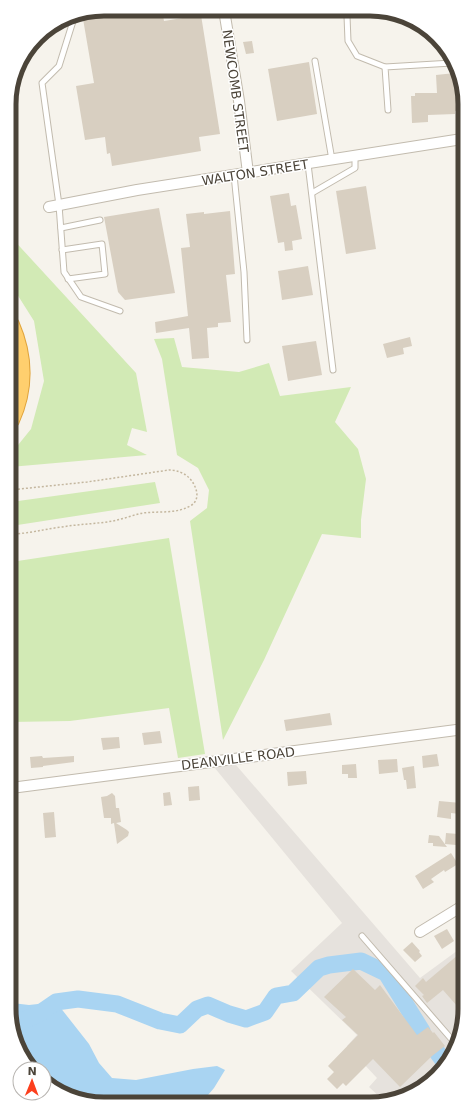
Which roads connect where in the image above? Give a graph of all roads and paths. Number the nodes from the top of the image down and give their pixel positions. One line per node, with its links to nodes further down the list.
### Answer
1 (225, 16): 12 (street, NEWCOMB STREET)
2 (347, 16): 6 (lane)
3 (73, 22): 15 (lane)
4 (315, 61): 10 (lane)
5 (447, 62): 6 (lane)
6 (385, 67): 7 (lane)
7 (388, 110)
8 (458, 140): 9 (street, WALTON STREET)
9 (355, 156): 10 (street, WALTON STREET); 14 (lane)
10 (332, 160): 11 (street, WALTON STREET)
11 (308, 164): 12 (street, WALTON STREET); 14 (lane)
12 (248, 173): 13 (street, WALTON STREET)
13 (234, 175): 15 (street, WALTON STREET); 21 (lane)
14 (312, 193): 23 (lane)
15 (54, 206): 17 (lane)
16 (100, 220): 17 (lane)
17 (61, 228): 18 (lane)
18 (62, 250): 19 (lane); 19 (lane)
19 (68, 279): 20 (lane)
20 (120, 311)
21 (247, 340)
22 (16, 342): 24 (highway)
23 (333, 370)
24 (16, 404)
25 (16, 489): 26 (path)
26 (16, 534)
27 (458, 730): 28 (street, DEANVILLE ROAD)
28 (16, 787)
29 (458, 909): 30 (street)
30 (420, 932)
31 (362, 936): 32 (lane)
32 (452, 1040)

